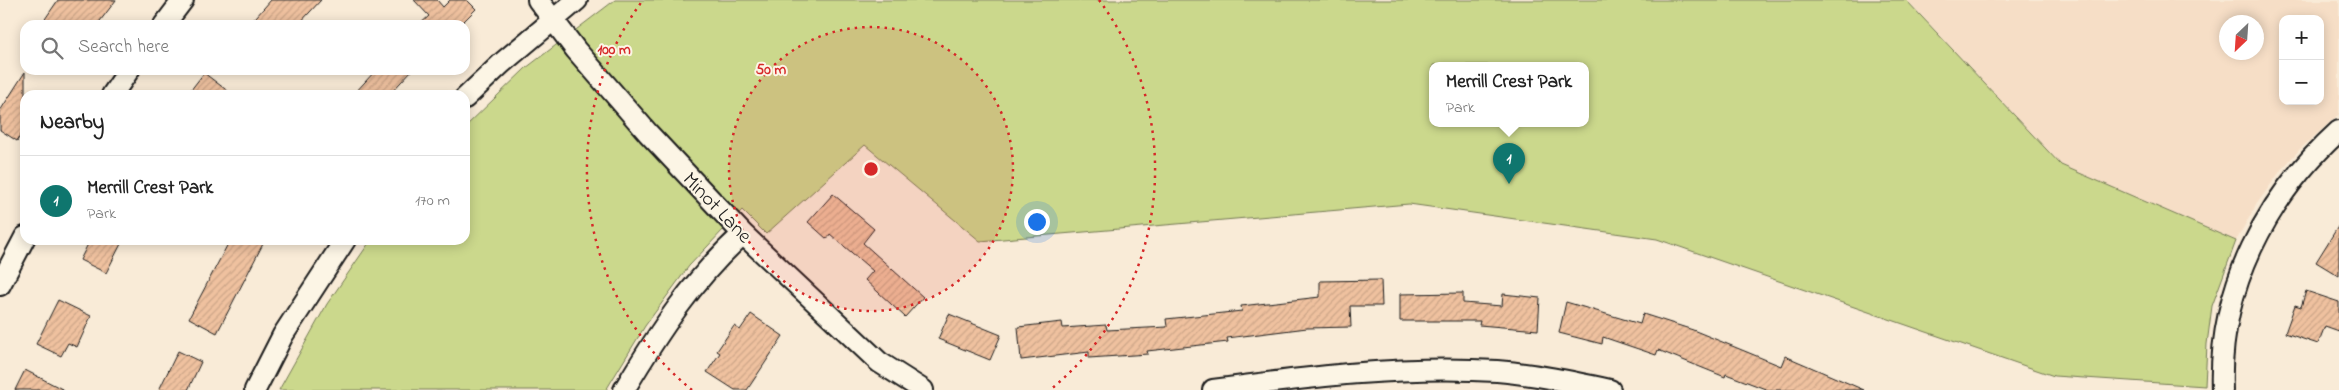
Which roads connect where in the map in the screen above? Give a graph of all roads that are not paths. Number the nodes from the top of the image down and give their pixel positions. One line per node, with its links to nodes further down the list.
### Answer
1 (183, 0): 4 (street)
2 (538, 0): 5 (street, Minot Lane)
3 (577, 0): 5 (street)
4 (168, 20)
5 (554, 20): 8 (street); 10 (street, Minot Lane)
6 (126, 75): 7 (street)
7 (115, 90)
8 (470, 93)
9 (2339, 131): 19 (street)
10 (743, 234): 15 (street); 16 (street, Minot Lane)
11 (21, 245): 13 (street)
12 (342, 245): 14 (street)
13 (0, 285)
14 (255, 390)
15 (624, 390)
16 (923, 390)
17 (1213, 390): 18 (street)
18 (1610, 390)
19 (2222, 390)

